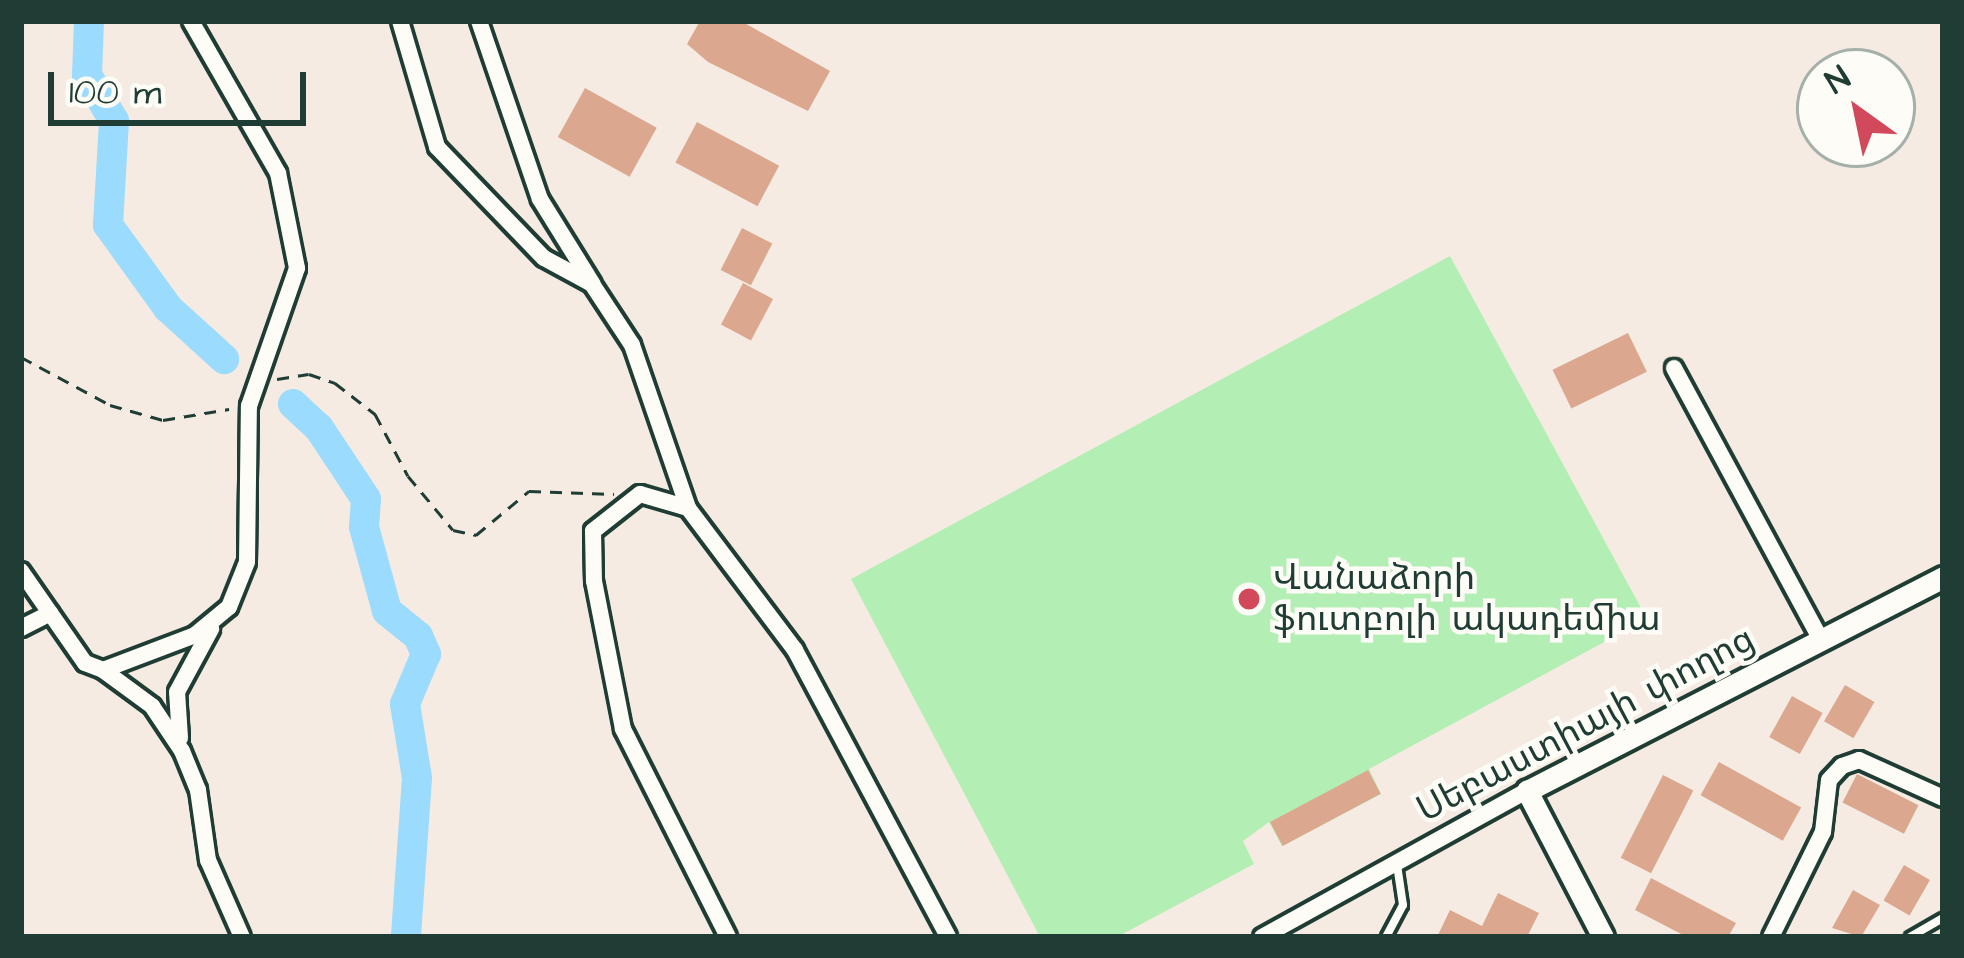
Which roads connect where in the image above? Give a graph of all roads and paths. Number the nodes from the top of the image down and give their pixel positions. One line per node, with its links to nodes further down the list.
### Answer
1 (191, 21): 7 (street)
2 (400, 21): 4 (street)
3 (479, 21): 4 (street)
4 (592, 284): 10 (street)
5 (21, 357): 8 (path)
6 (1675, 368): 16 (street)
7 (260, 375): 8 (street); 9 (path)
8 (249, 406): 13 (street)
9 (640, 494): 10 (street); 24 (street)
10 (688, 508): 25 (street)
11 (21, 571): 14 (street)
12 (1943, 577): 16 (street, Սեբաստիայի փողոց)
13 (229, 607): 17 (street); 18 (street)
14 (50, 614): 15 (street); 17 (street)
15 (21, 628)
16 (1821, 640): 19 (street, Սեբաստիայի փողոց)
17 (103, 670): 18 (street)
18 (182, 751): 23 (street)
19 (1526, 791): 21 (street, Սեբաստիայի փողոց); 28 (street)
20 (1943, 798): 29 (street)
21 (1396, 863): 26 (street, Սեբաստիայի փողոց); 27 (lane)
22 (1943, 918): 30 (lane)
23 (242, 937)
24 (728, 937)
25 (948, 937)
26 (1262, 937)
27 (1385, 937)
28 (1603, 937)
29 (1771, 937)
30 (1910, 937)

